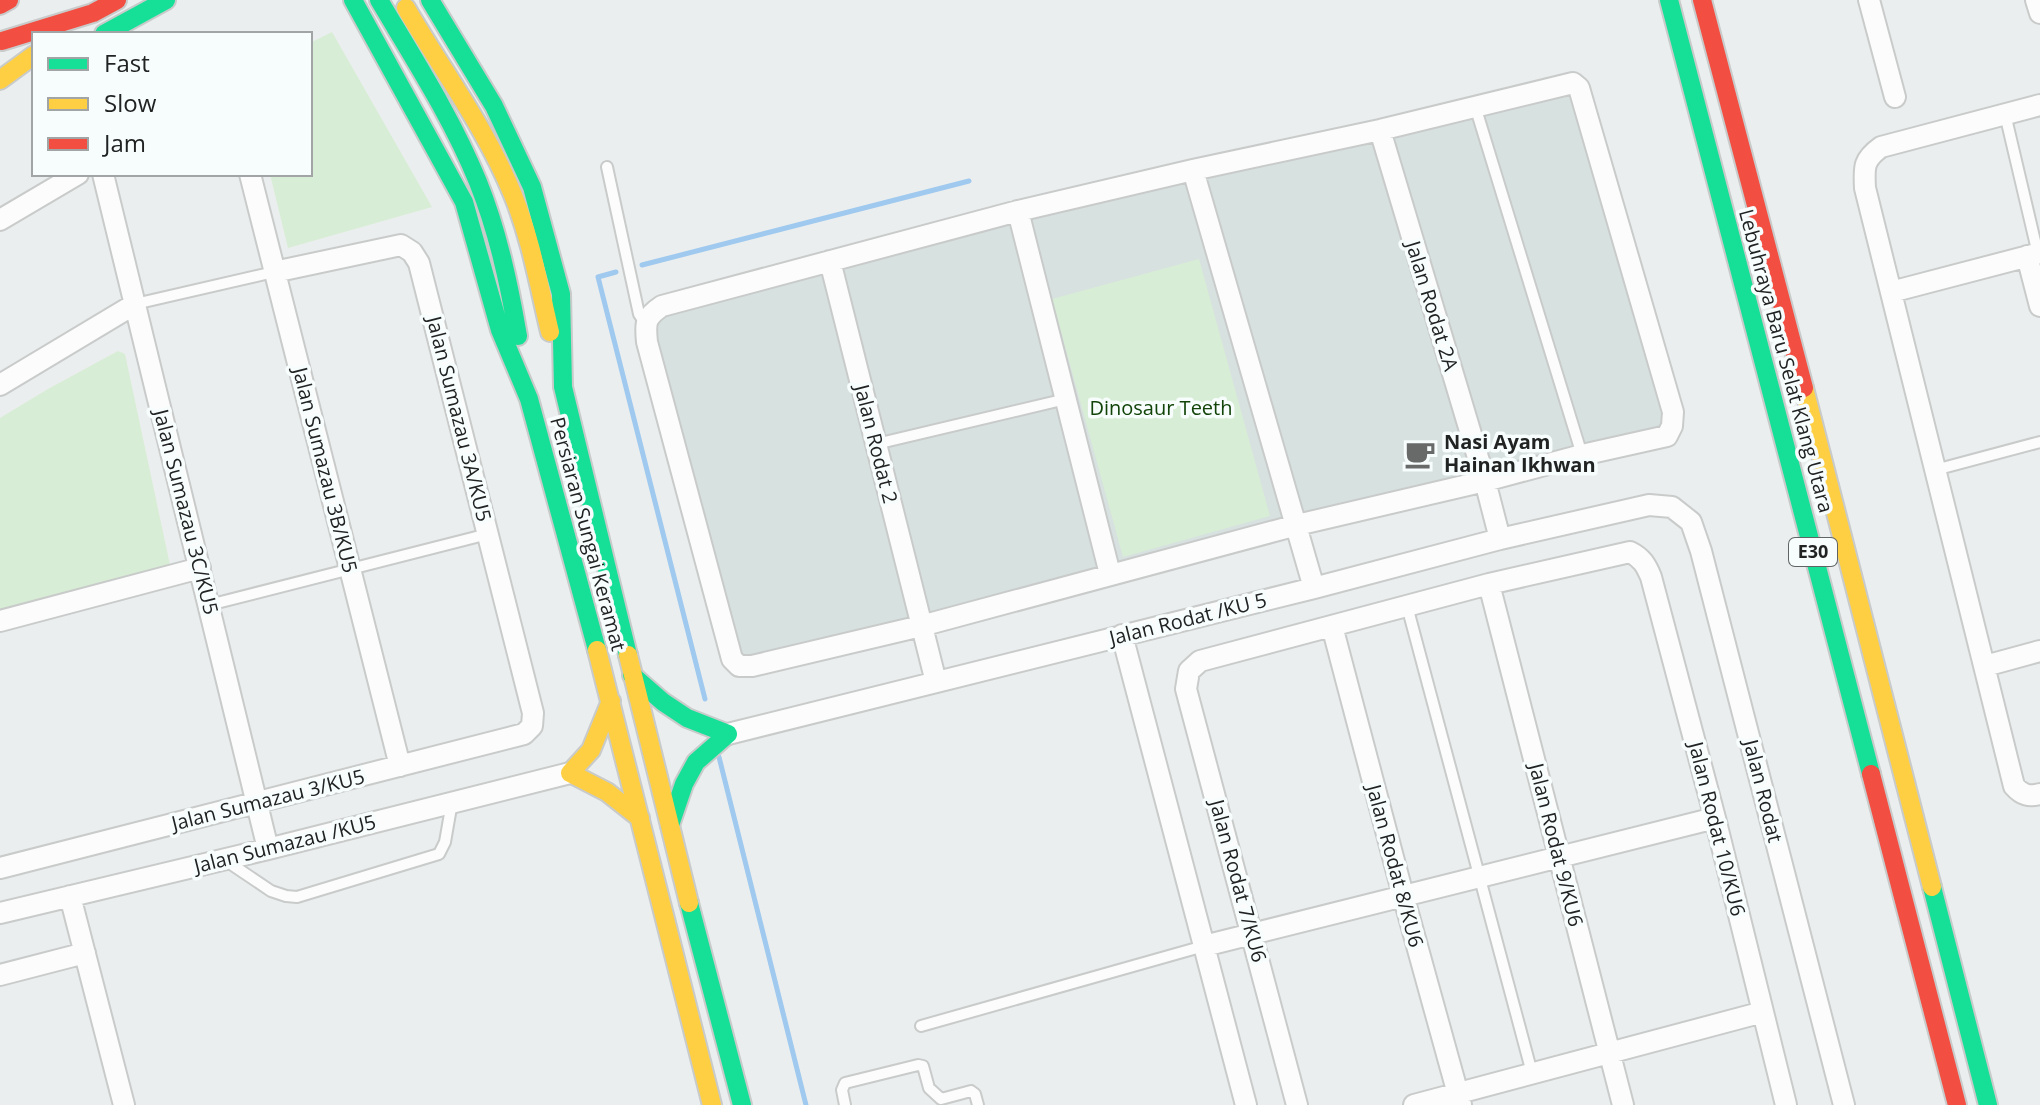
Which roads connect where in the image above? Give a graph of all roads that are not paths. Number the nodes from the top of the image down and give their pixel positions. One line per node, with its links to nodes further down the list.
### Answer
1 (9, 0): 14 (main road)
2 (77, 0): 22 (main road)
3 (117, 0): 15 (main road)
4 (166, 0): 21 (main road)
5 (353, 0): 48 (main road, Persiaran Sungai Keramat)
6 (379, 0): 48 (main road)
7 (401, 0): 47 (main road)
8 (430, 0): 47 (main road, Persiaran Sungai Keramat)
9 (1669, 0): 35 (main road, Lebuhraya Baru Selat Klang Utara / E30)
10 (1702, 0): 45 (main road, Lebuhraya Baru Selat Klang Utara / E30)
11 (1719, 0): 45 (main road)
12 (1869, 0): 25 (street)
13 (2036, 0): 16 (street)
14 (0, 5)
15 (93, 13): 19 (main road); 20 (main road)
16 (2040, 13)
17 (1654, 14): 35 (main road)
18 (32, 32): 22 (main road)
19 (33, 32)
20 (66, 32)
21 (108, 32)
22 (1, 42)
23 (32, 59): 24 (main road)
24 (0, 80)
25 (1895, 97)
26 (2040, 105): 28 (street)
27 (1475, 106): 29 (street); 52 (lane); 52 (street)
28 (2005, 114): 38 (lane); 41 (street)
29 (1380, 130): 31 (street); 54 (street, Jalan Rodat 2A)
30 (607, 167): 44 (lane)
31 (1193, 170): 36 (street); 56 (street)
32 (75, 176): 37 (street)
33 (103, 176): 42 (street, Jalan Sumazau 3C/KU5)
34 (250, 176): 40 (street, Jalan Sumazau 3B/KU5)
35 (1719, 191): 113 (main road, Lebuhraya Baru Selat Klang Utara / E30)
36 (1018, 211): 39 (street); 49 (street)
37 (0, 220)
38 (2035, 254): 41 (street); 43 (street)
39 (830, 261): 44 (street); 51 (street, Jalan Rodat 2)
40 (274, 272): 42 (lane); 57 (street, Jalan Sumazau 3A/KU5); 60 (street, Jalan Sumazau 3B/KU5)
41 (1891, 292): 53 (street)
42 (135, 304): 46 (street); 59 (street, Jalan Sumazau 3C/KU5)
43 (2040, 306)
44 (645, 323): 67 (street)
45 (1800, 373): 114 (main road, Lebuhraya Baru Selat Klang Utara / E30)
46 (0, 385)
47 (563, 387): 72 (main road, Persiaran Sungai Keramat)
48 (528, 396): 74 (main road, Persiaran Sungai Keramat)
49 (1066, 399): 51 (lane); 61 (street)
50 (2040, 442): 53 (lane)
51 (876, 444): 67 (street, Jalan Rodat 2)
52 (1582, 455): 54 (street)
53 (1935, 470): 71 (street)
54 (1485, 481): 56 (street); 58 (street, Jalan Rodat 2A)
55 (1649, 505): 58 (street, Jalan Rodat /KU 5); 112 (street, Jalan Rodat)
56 (1297, 525): 61 (street); 63 (street)
57 (488, 534): 60 (lane); 75 (street, Jalan Sumazau 3A/KU5)
58 (1500, 539): 63 (street, Jalan Rodat /KU 5)
59 (200, 568): 64 (street, Jalan Sumazau 3C/KU5); 66 (street)
60 (350, 568): 64 (lane); 77 (street, Jalan Sumazau 3B/KU5)
61 (1110, 574): 67 (street)
62 (1489, 584): 65 (street); 83 (street, Jalan Rodat 10/KU6); 86 (street, Jalan Rodat 9/KU6)
63 (1314, 588): 69 (street, Jalan Rodat /KU 5)
64 (209, 605): 81 (street, Jalan Sumazau 3C/KU5)
65 (1407, 606): 68 (street); 89 (lane)
66 (0, 621)
67 (921, 626): 73 (street, Jalan Rodat 2)
68 (1332, 626): 90 (street, Jalan Rodat 8/KU6); 93 (street, Jalan Rodat 7/KU6)
69 (1122, 635): 73 (street, Jalan Rodat /KU 5); 94 (street)
70 (2040, 651): 71 (street)
71 (1985, 666): 79 (street)
72 (632, 675): 76 (main road); 84 (main road, Persiaran Sungai Keramat)
73 (936, 682): 76 (street, Jalan Rodat /KU 5)
74 (611, 701): 78 (main road); 82 (main road, Persiaran Sungai Keramat)
75 (532, 726): 77 (street, Jalan Sumazau 3/KU5)
76 (728, 734): 84 (main road)
77 (400, 766): 81 (street, Jalan Sumazau 3/KU5)
78 (570, 773): 80 (street, Jalan Sumazau /KU5); 82 (main road)
79 (2040, 794)
80 (452, 802): 85 (street, Jalan Sumazau /KU5); 87 (lane)
81 (258, 803): 85 (street, Jalan Sumazau 3C/KU5); 88 (street, Jalan Sumazau 3/KU5)
82 (640, 818): 103 (main road, Persiaran Sungai Keramat)
83 (1715, 818): 86 (street); 97 (street, Jalan Rodat 10/KU6)
84 (669, 826): 104 (main road, Persiaran Sungai Keramat)
85 (268, 849): 87 (street, Jalan Sumazau /KU5)
86 (1559, 856): 89 (street); 99 (street, Jalan Rodat 9/KU6)
87 (225, 860): 91 (street, Jalan Sumazau /KU5)
88 (0, 868)
89 (1478, 876): 90 (street); 100 (lane)
90 (1403, 895): 93 (street); 101 (street, Jalan Rodat 8/KU6)
91 (70, 896): 92 (street, Jalan Sumazau /KU5); 95 (street)
92 (0, 913)
93 (1252, 933): 94 (street); 108 (street, Jalan Rodat 7/KU6)
94 (1204, 946): 98 (lane); 107 (street)
95 (85, 953): 96 (street); 102 (street)
96 (0, 975)
97 (1763, 1012): 99 (street); 111 (street, Jalan Rodat 10/KU6)
98 (921, 1026)
99 (1610, 1052): 100 (street); 110 (street, Jalan Rodat 9/KU6)
100 (1532, 1073): 101 (street)
101 (1459, 1099): 109 (street)
102 (124, 1105)
103 (712, 1105)
104 (742, 1105)
105 (845, 1105): 106 (lane)
106 (978, 1105)
107 (1246, 1105)
108 (1297, 1105)
109 (1414, 1105)
110 (1623, 1105)
111 (1786, 1105)
112 (1844, 1105)
113 (1957, 1105)
114 (1988, 1105)

